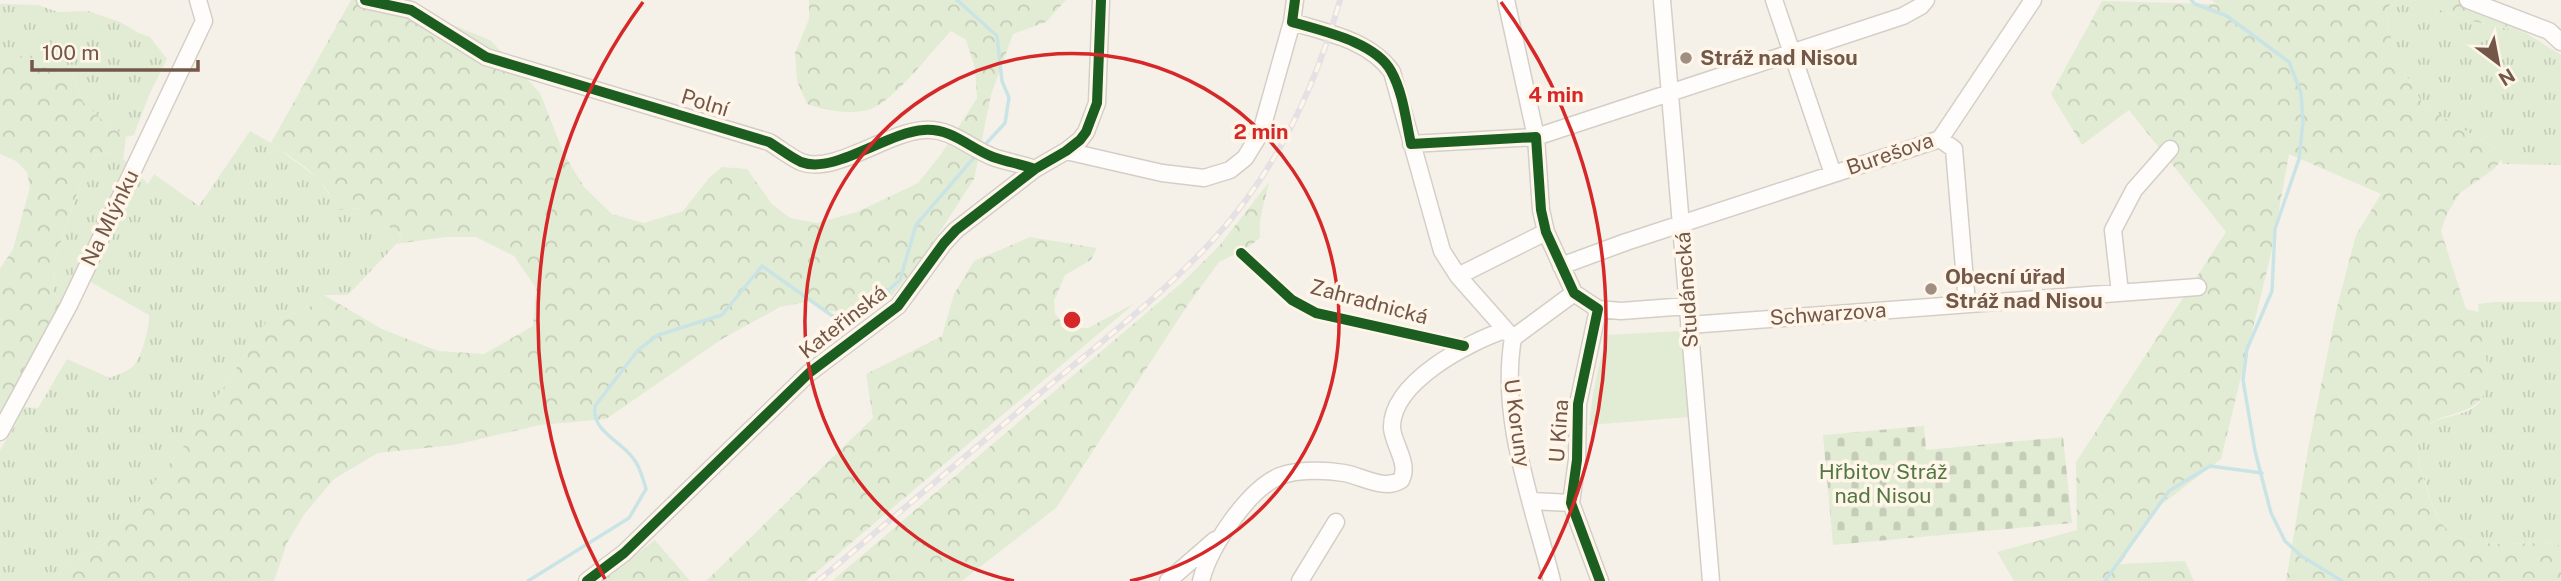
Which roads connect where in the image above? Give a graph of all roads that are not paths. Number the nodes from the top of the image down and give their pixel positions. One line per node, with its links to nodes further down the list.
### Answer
1 (198, 0): 34 (street, Na Mlýnku)
2 (365, 0): 20 (street, Polní)
3 (1101, 0): 19 (street, Kateřinská)
4 (1295, 0): 11 (street)
5 (1506, 0): 15 (street)
6 (1662, 0): 14 (street, Studánecká)
7 (1774, 0): 13 (street)
8 (1926, 0): 13 (street)
9 (2033, 0): 16 (street, Burešova)
10 (2468, 0): 12 (street)
11 (1292, 23): 17 (street); 19 (street)
12 (2561, 42)
13 (1792, 52): 14 (street); 21 (street)
14 (1671, 92): 15 (street); 22 (street, Studánecká)
15 (1536, 137): 17 (street); 23 (street)
16 (1940, 139): 21 (street, Burešova); 29 (street)
17 (1411, 144): 25 (street)
18 (2170, 149): 28 (street)
19 (1066, 151): 20 (street, Kateřinská)
20 (1035, 169): 39 (street, Kateřinská)
21 (1833, 174): 22 (street, Burešova)
22 (1682, 225): 24 (street, Burešova); 30 (street, Studánecká)
23 (1546, 232): 24 (street); 25 (street)
24 (1561, 266): 27 (street)
25 (1458, 276): 33 (street)
26 (2198, 287): 28 (street, Schwarzova)
27 (1574, 293): 31 (street); 33 (street)
28 (2120, 293): 29 (street, Schwarzova)
29 (1967, 304): 32 (street, Schwarzova)
30 (1687, 306): 31 (street); 32 (street, Studánecká)
31 (1598, 309): 36 (street, U Kina)
32 (1689, 325): 45 (street, Studánecká)
33 (1509, 334): 35 (street, U Koruny); 38 (street)
34 (0, 432)
35 (1532, 501): 36 (street); 43 (street, U Koruny)
36 (1571, 503): 44 (street, U Kina)
37 (1336, 522): 42 (street)
38 (1220, 537): 40 (street); 41 (street)
39 (587, 581)
40 (1168, 581)
41 (1201, 581)
42 (1300, 581)
43 (1552, 581)
44 (1600, 581)
45 (1711, 581)

